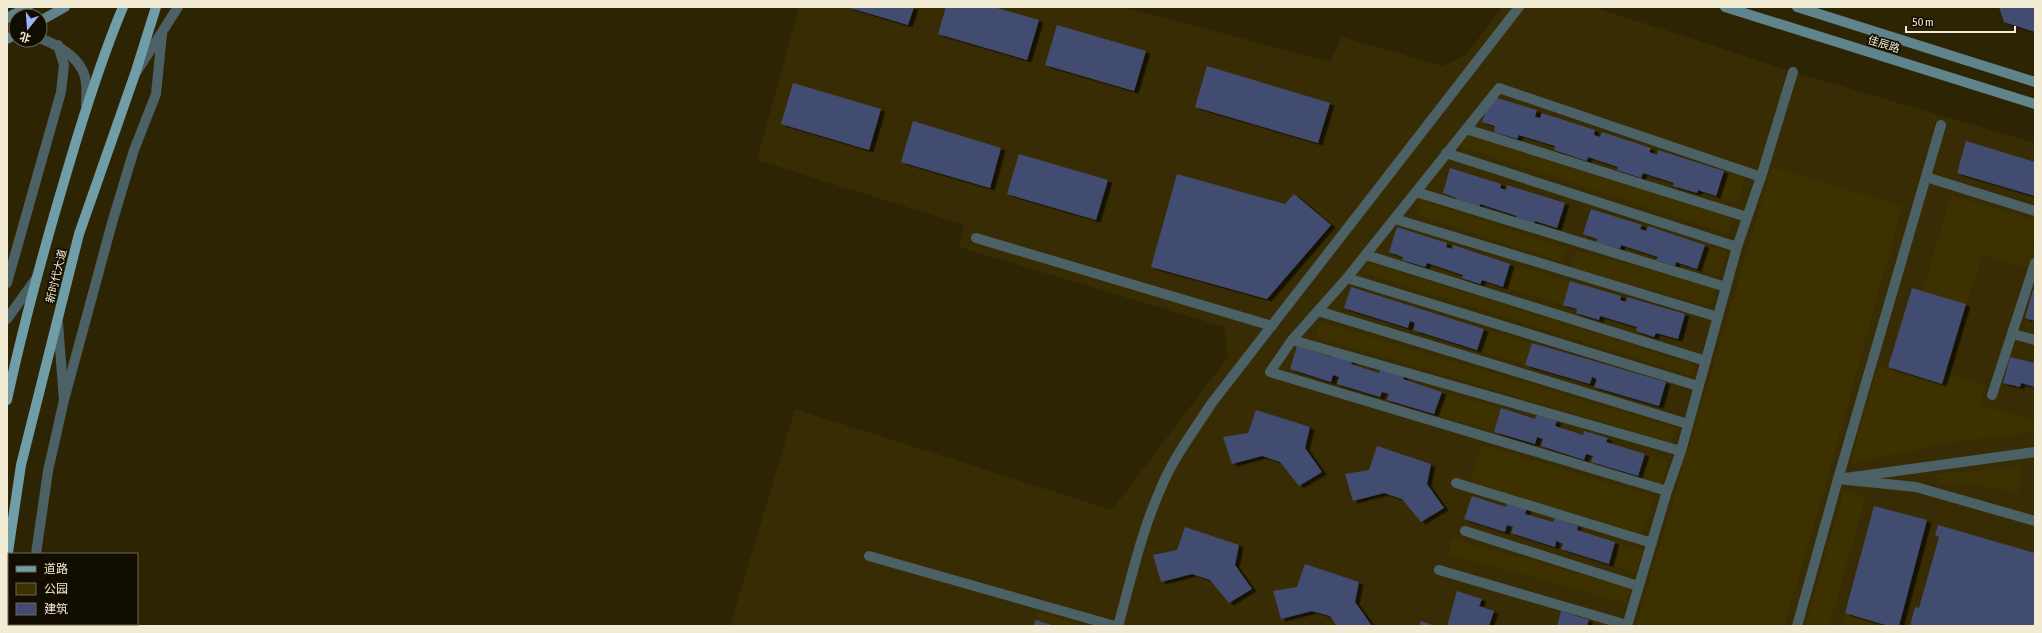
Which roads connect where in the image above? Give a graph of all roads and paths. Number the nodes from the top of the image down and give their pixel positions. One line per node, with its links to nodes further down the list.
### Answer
1 (28, 7): 11 (main road)
2 (65, 7): 10 (main road)
3 (123, 7): 19 (main road, 新时代大道)
4 (156, 7): 16 (main road, 新时代大道)
5 (178, 7): 12 (street)
6 (1519, 7): 42 (street)
7 (1725, 7): 18 (main road, 佳辰路)
8 (1797, 7): 9 (main road, 佳辰路)
9 (1819, 10): 17 (main road, 佳辰路)
10 (48, 17)
11 (7, 18)
12 (162, 34): 16 (street); 50 (street)
13 (48, 41): 14 (street)
14 (58, 45): 19 (street); 36 (street)
15 (1793, 72): 23 (street)
16 (135, 74): 39 (main road, 新时代大道)
17 (2035, 82)
18 (2035, 104)
19 (86, 110): 35 (main road, 新时代大道)
20 (1941, 125): 24 (street)
21 (1466, 129): 22 (street); 23 (street); 27 (street)
22 (1446, 153): 25 (street); 30 (street)
23 (1761, 177): 27 (street)
24 (1926, 177): 26 (street); 54 (street)
25 (1416, 192): 28 (street); 37 (street)
26 (2035, 211)
27 (1747, 217): 30 (street)
28 (1395, 219): 31 (street); 40 (street)
29 (976, 238): 42 (street)
30 (1737, 247): 37 (street)
31 (1366, 255): 34 (street); 46 (street)
32 (2035, 263): 33 (street)
33 (2033, 275): 43 (street)
34 (1347, 278): 38 (street); 47 (street)
35 (35, 280): 41 (street); 49 (main road, 新时代大道)
36 (7, 283)
37 (1726, 287): 40 (street)
38 (1318, 311): 44 (street); 51 (street)
39 (57, 317): 50 (street); 62 (main road, 新时代大道)
40 (1718, 317): 46 (street)
41 (7, 319)
42 (1272, 326): 65 (street)
43 (2013, 334): 45 (street); 48 (street)
44 (1292, 340): 52 (street); 56 (street)
45 (2035, 340)
46 (1706, 361): 47 (street)
47 (1698, 386): 51 (street)
48 (1992, 395)
49 (7, 400)
50 (64, 400): 60 (street)
51 (1688, 424): 52 (street)
52 (1681, 452): 56 (street)
53 (2035, 452): 54 (street)
54 (1838, 479): 57 (street); 67 (street)
55 (1456, 483): 59 (street)
56 (1667, 491): 59 (street)
57 (2035, 521)
58 (1465, 531): 64 (street)
59 (1652, 543): 64 (street)
60 (36, 553)
61 (868, 556): 65 (street)
62 (7, 558)
63 (1439, 570): 66 (street)
64 (1638, 586): 66 (street)
65 (1117, 626)
66 (1627, 626)
67 (1797, 626)

